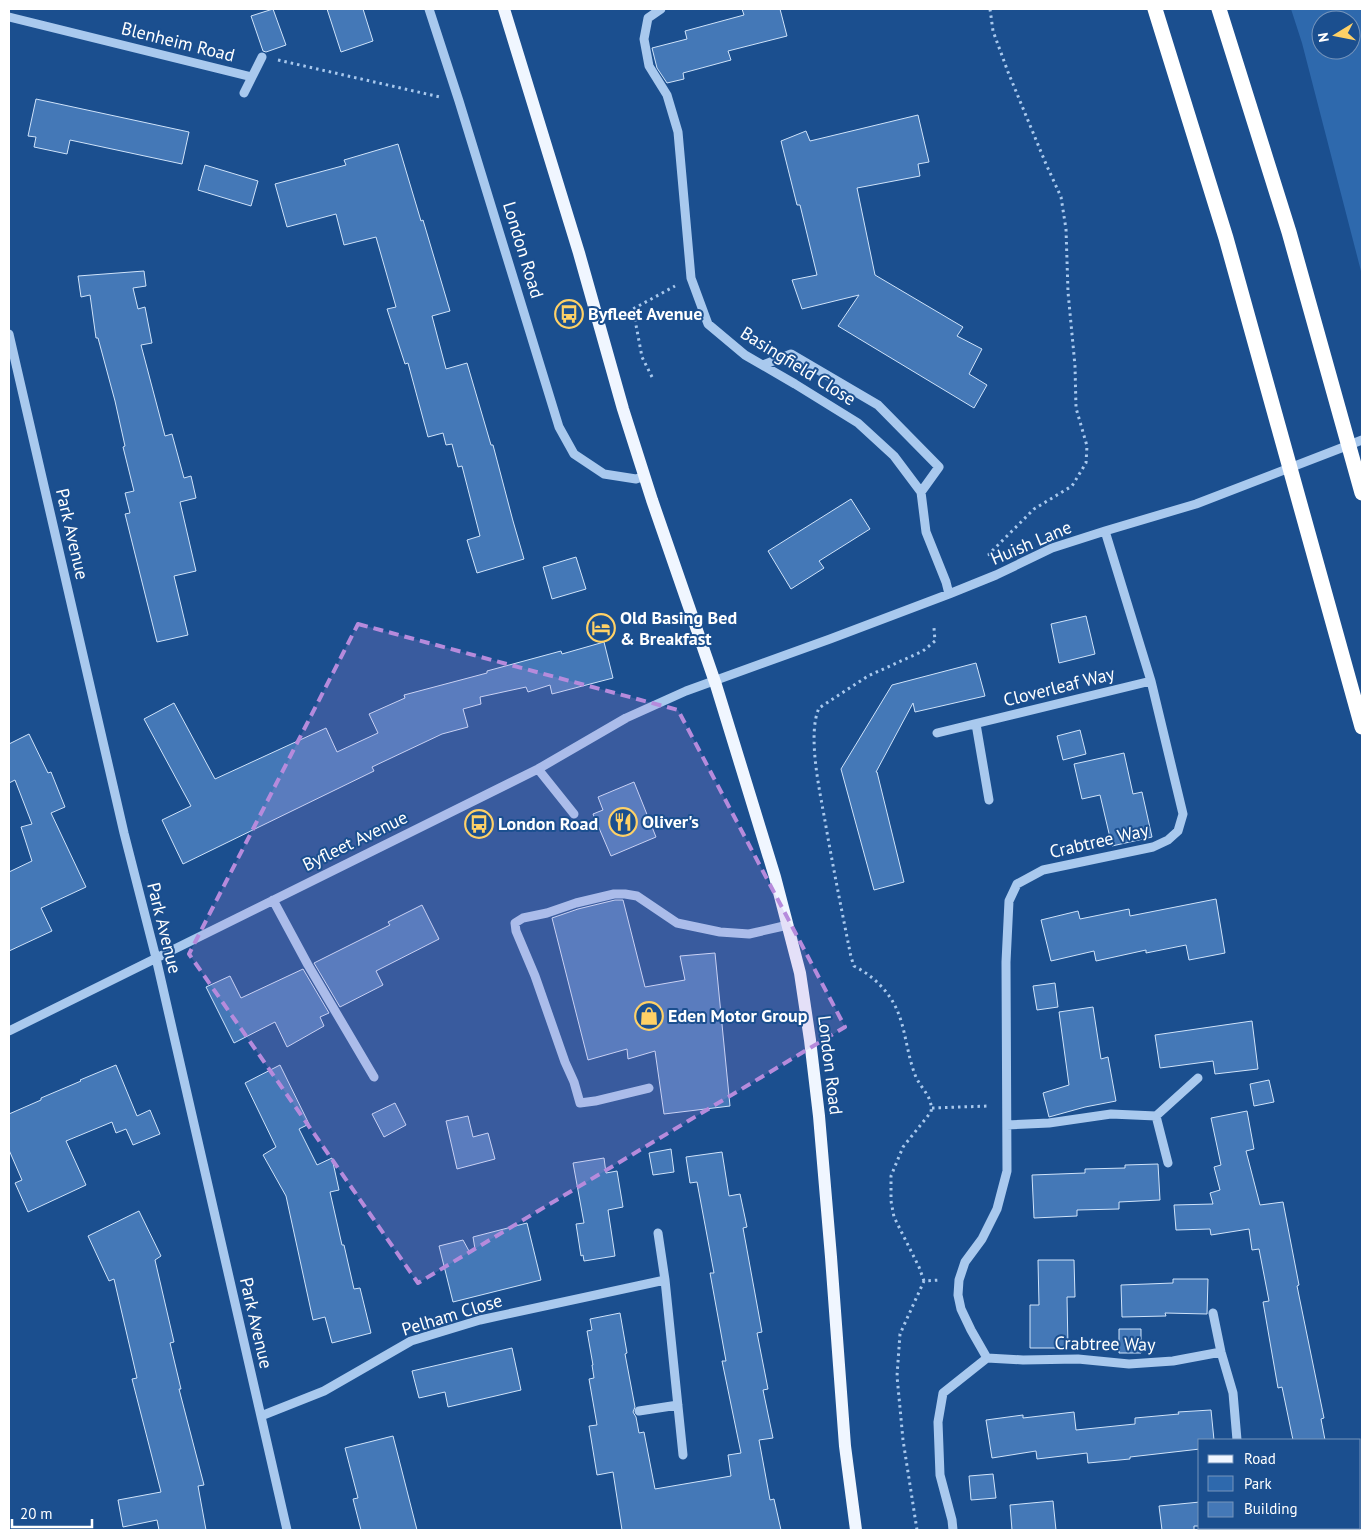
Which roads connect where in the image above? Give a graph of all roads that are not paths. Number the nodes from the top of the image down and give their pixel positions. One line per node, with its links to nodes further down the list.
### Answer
1 (429, 9): 13 (street, London Road)
2 (504, 9): 13 (main road, London Road)
3 (661, 9): 11 (street, Basingfield Close)
4 (1155, 9): 21 (highway)
5 (1219, 9): 15 (highway)
6 (9, 17): 8 (street, Blenheim Road)
7 (262, 57): 8 (street, Blenheim Road)
8 (252, 77): 9 (street, Blenheim Road)
9 (244, 93)
10 (9, 334): 28 (street, Park Avenue)
11 (763, 365): 14 (street, Basingfield Close); 14 (street)
12 (1362, 440): 16 (street, Huish Lane)
13 (645, 476): 18 (main road, London Road)
14 (921, 492): 17 (street, Basingfield Close)
15 (1362, 493)
16 (1105, 531): 17 (street, Huish Lane); 19 (street, Crabtree Way)
17 (949, 594): 18 (street, Huish Lane)
18 (714, 681): 23 (street, Byfleet Avenue); 27 (main road, London Road)
19 (1151, 681): 20 (street, Cloverleaf Way); 34 (street, Crabtree Way)
20 (976, 724): 22 (street, Cloverleaf Way); 24 (street)
21 (1362, 727)
22 (937, 733)
23 (538, 769): 25 (street); 26 (street, Byfleet Avenue)
24 (989, 800)
25 (574, 814)
26 (273, 900): 28 (street, Byfleet Avenue); 30 (street)
27 (788, 925): 32 (street); 47 (main road, London Road)
28 (156, 958): 29 (street, Byfleet Avenue); 43 (street, Park Avenue)
29 (9, 1031)
30 (374, 1077)
31 (1198, 1078): 33 (street)
32 (649, 1088)
33 (1156, 1116): 34 (street); 35 (street)
34 (1007, 1125): 40 (street, Crabtree Way)
35 (1168, 1163)
36 (658, 1233): 37 (street)
37 (665, 1280): 41 (street); 43 (street, Pelham Close)
38 (1213, 1313): 39 (street)
39 (1221, 1352): 40 (street, Crabtree Way); 44 (street)
40 (987, 1358): 48 (street)
41 (678, 1405): 42 (street); 45 (street)
42 (639, 1411)
43 (260, 1416): 46 (street, Park Avenue)
44 (1237, 1439)
45 (683, 1455)
46 (287, 1530)
47 (856, 1530)
48 (953, 1530)

